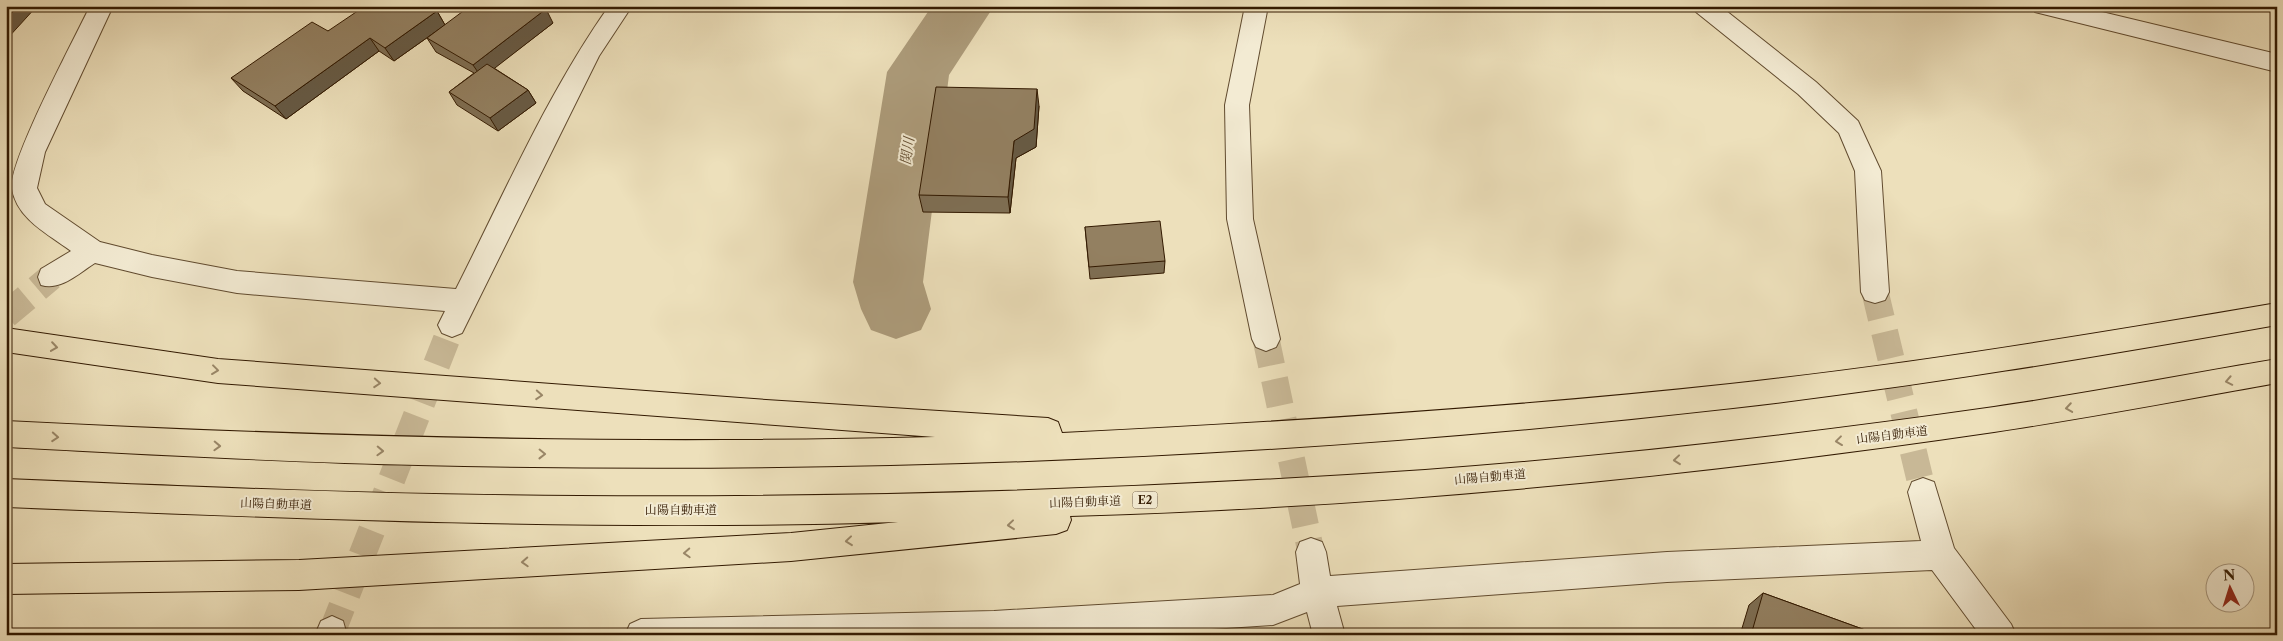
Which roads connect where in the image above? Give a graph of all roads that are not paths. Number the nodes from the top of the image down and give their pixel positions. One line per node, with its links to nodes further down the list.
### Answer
1 (102, 6): 7 (street)
2 (621, 6): 7 (street)
3 (1258, 6): 11 (street)
4 (1704, 6): 9 (street)
5 (2043, 6): 6 (street)
6 (2277, 63)
7 (92, 251): 8 (street)
8 (51, 276)
9 (1875, 292)
10 (2277, 314): 15 (highway)
11 (1266, 339)
12 (6, 340): 15 (highway, one-way to 15)
13 (2277, 371): 16 (highway, 山陽自動車道 / E2, one-way to 16)
14 (6, 434): 15 (highway, one-way to 15)
15 (1198, 440)
16 (1443, 482): 18 (highway, 山陽自動車道 / E2); 21 (highway, one-way to 21)
17 (1923, 492): 20 (street)
18 (6, 493)
19 (1311, 552): 22 (street)
20 (1940, 555): 22 (street); 25 (street)
21 (6, 579)
22 (1317, 592): 23 (street); 24 (street)
23 (641, 635)
24 (1329, 635)
25 (2000, 635)

